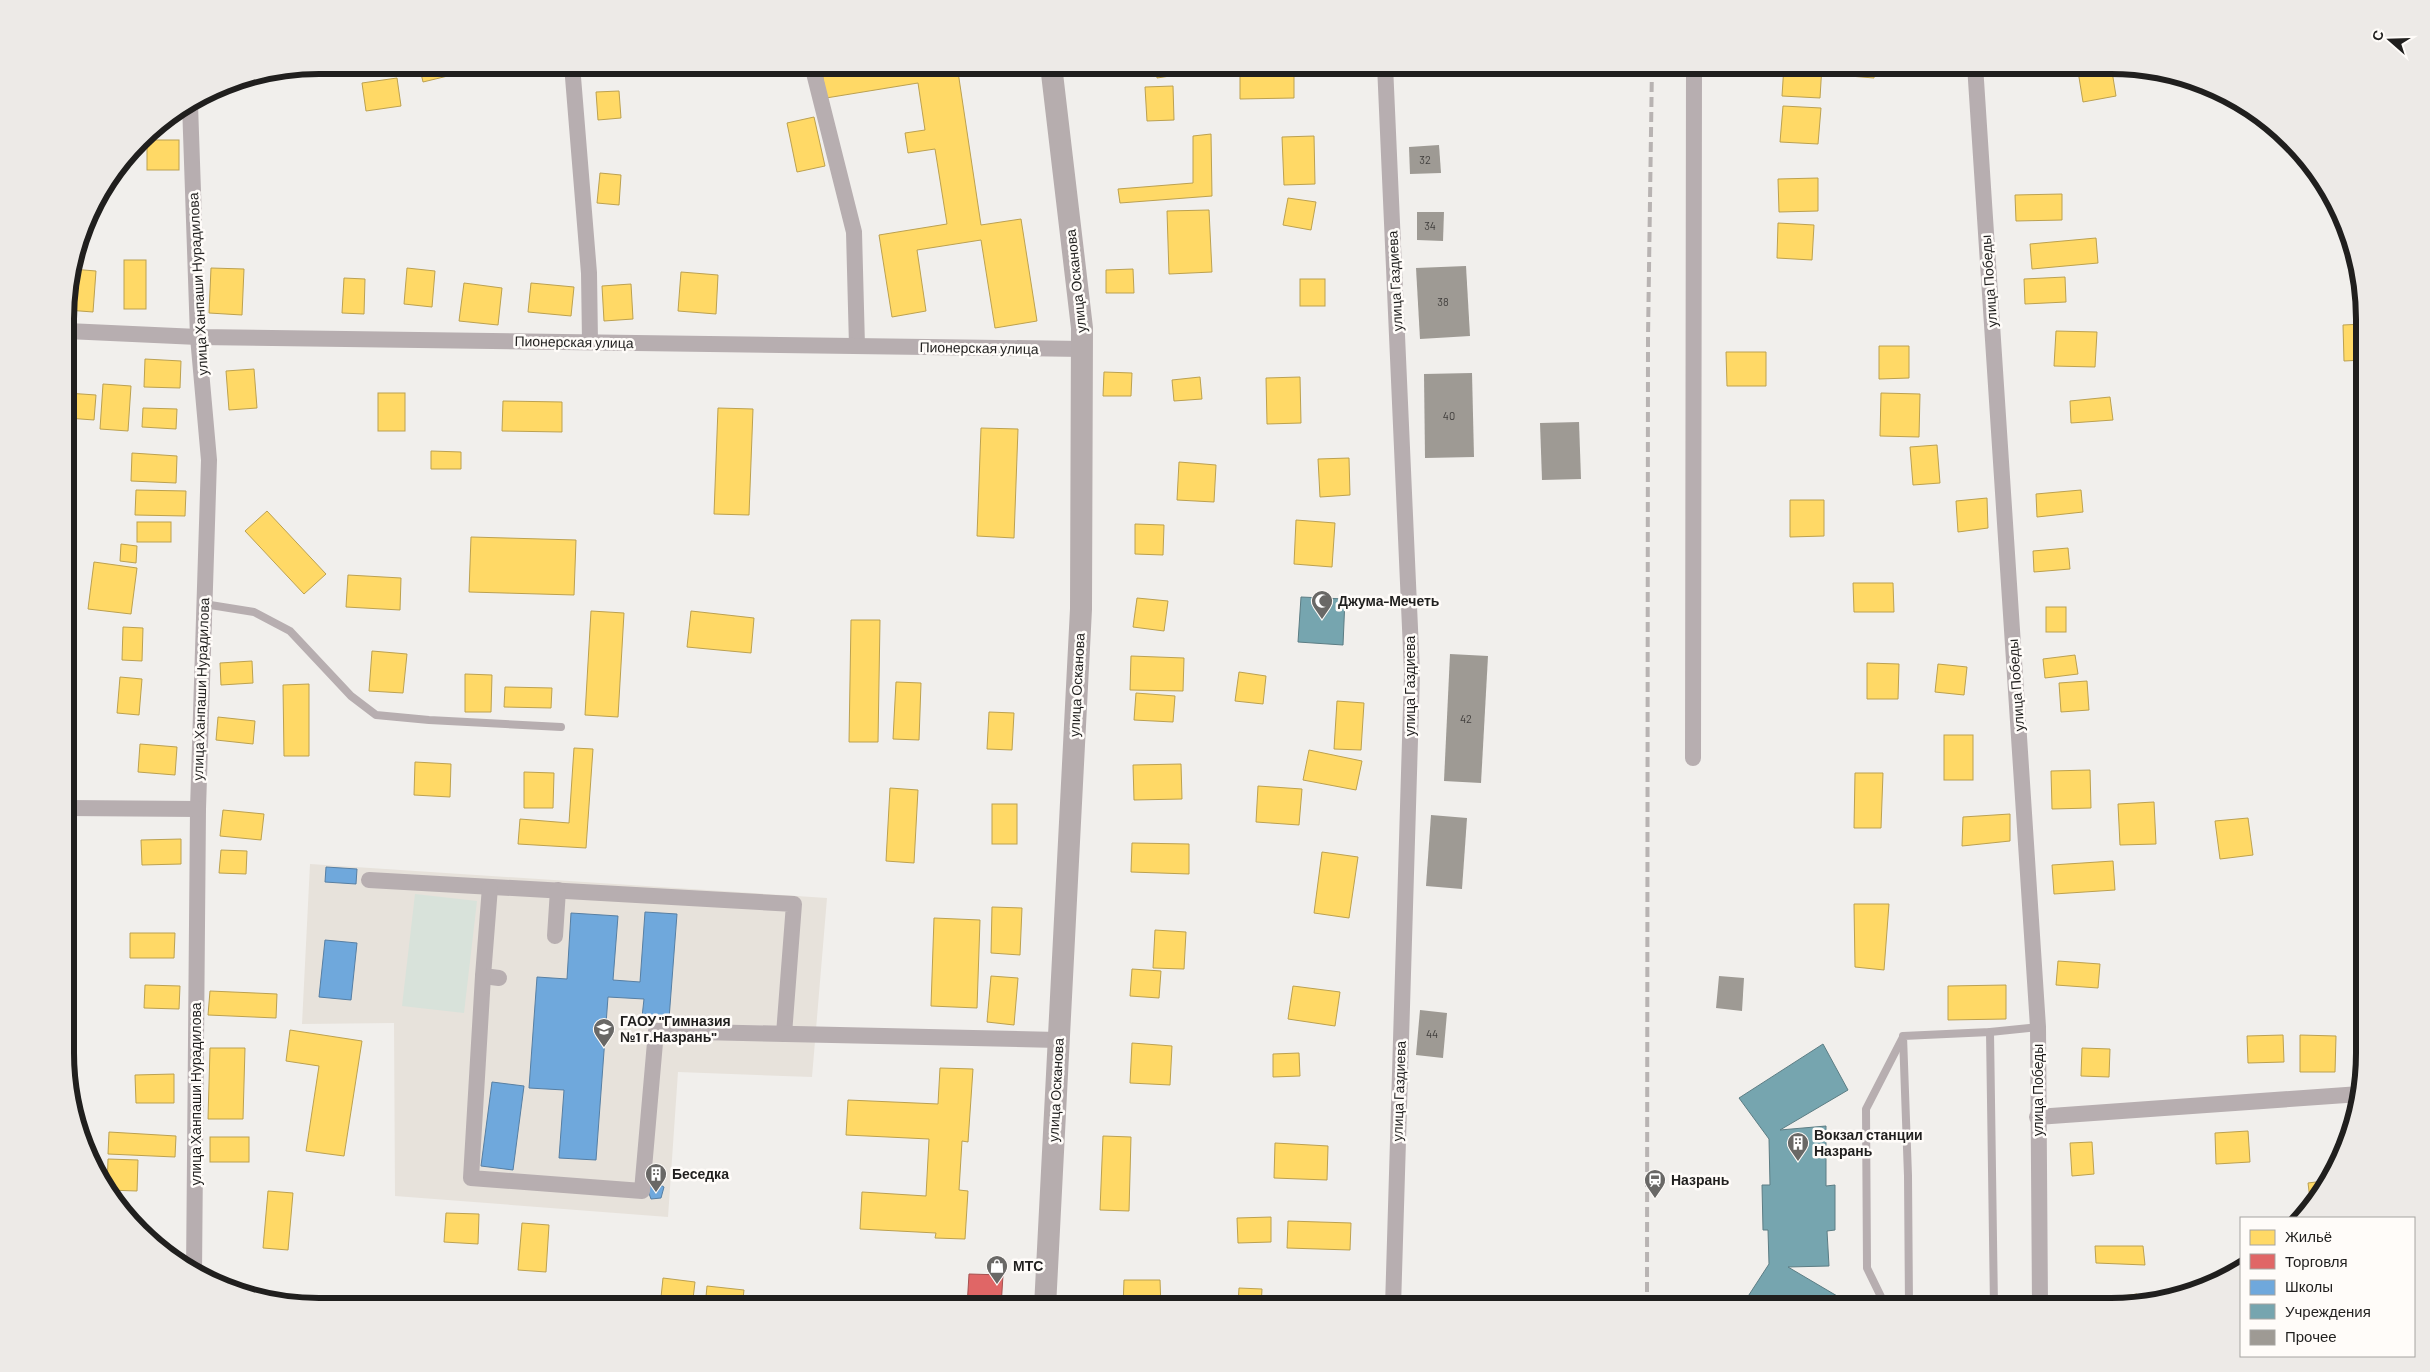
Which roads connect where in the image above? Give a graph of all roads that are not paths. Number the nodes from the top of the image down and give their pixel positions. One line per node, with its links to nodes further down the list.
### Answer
1 (573, 74): 10 (street)
2 (814, 74): 11 (street)
3 (1052, 74): 12 (main road, улица Осканова)
4 (1385, 74): 31 (street, улица Газдиева)
5 (1694, 74): 15 (street)
6 (1976, 74): 22 (street, улица Победы)
7 (190, 111): 9 (street, улица Ханпаши Нурадилова)
8 (74, 331): 9 (street, Пионерская улица)
9 (198, 337): 10 (street, Пионерская улица); 13 (street, улица Ханпаши Нурадилова)
10 (590, 342): 11 (street, Пионерская улица)
11 (857, 346): 12 (street, Пионерская улица)
12 (1082, 349): 26 (main road, улица Осканова)
13 (204, 604): 14 (lane); 17 (street, улица Ханпаши Нурадилова)
14 (561, 727)
15 (1693, 758)
16 (74, 808): 17 (street)
17 (198, 809): 29 (street, улица Ханпаши Нурадилова)
18 (369, 880): 19 (street)
19 (490, 887): 20 (street); 24 (street)
20 (558, 890): 21 (street); 24 (street)
21 (555, 936)
22 (2038, 1027): 23 (lane); 28 (street, улица Победы)
23 (1990, 1032): 25 (lane); 34 (lane)
24 (784, 1034): 26 (street)
25 (1903, 1036): 32 (lane); 33 (lane)
26 (1058, 1040): 30 (main road, улица Осканова)
27 (2353, 1095): 28 (street)
28 (2037, 1117): 35 (street, улица Победы)
29 (194, 1264)
30 (1045, 1298)
31 (1393, 1298)
32 (1882, 1298)
33 (1909, 1298)
34 (1994, 1298)
35 (2040, 1298)

